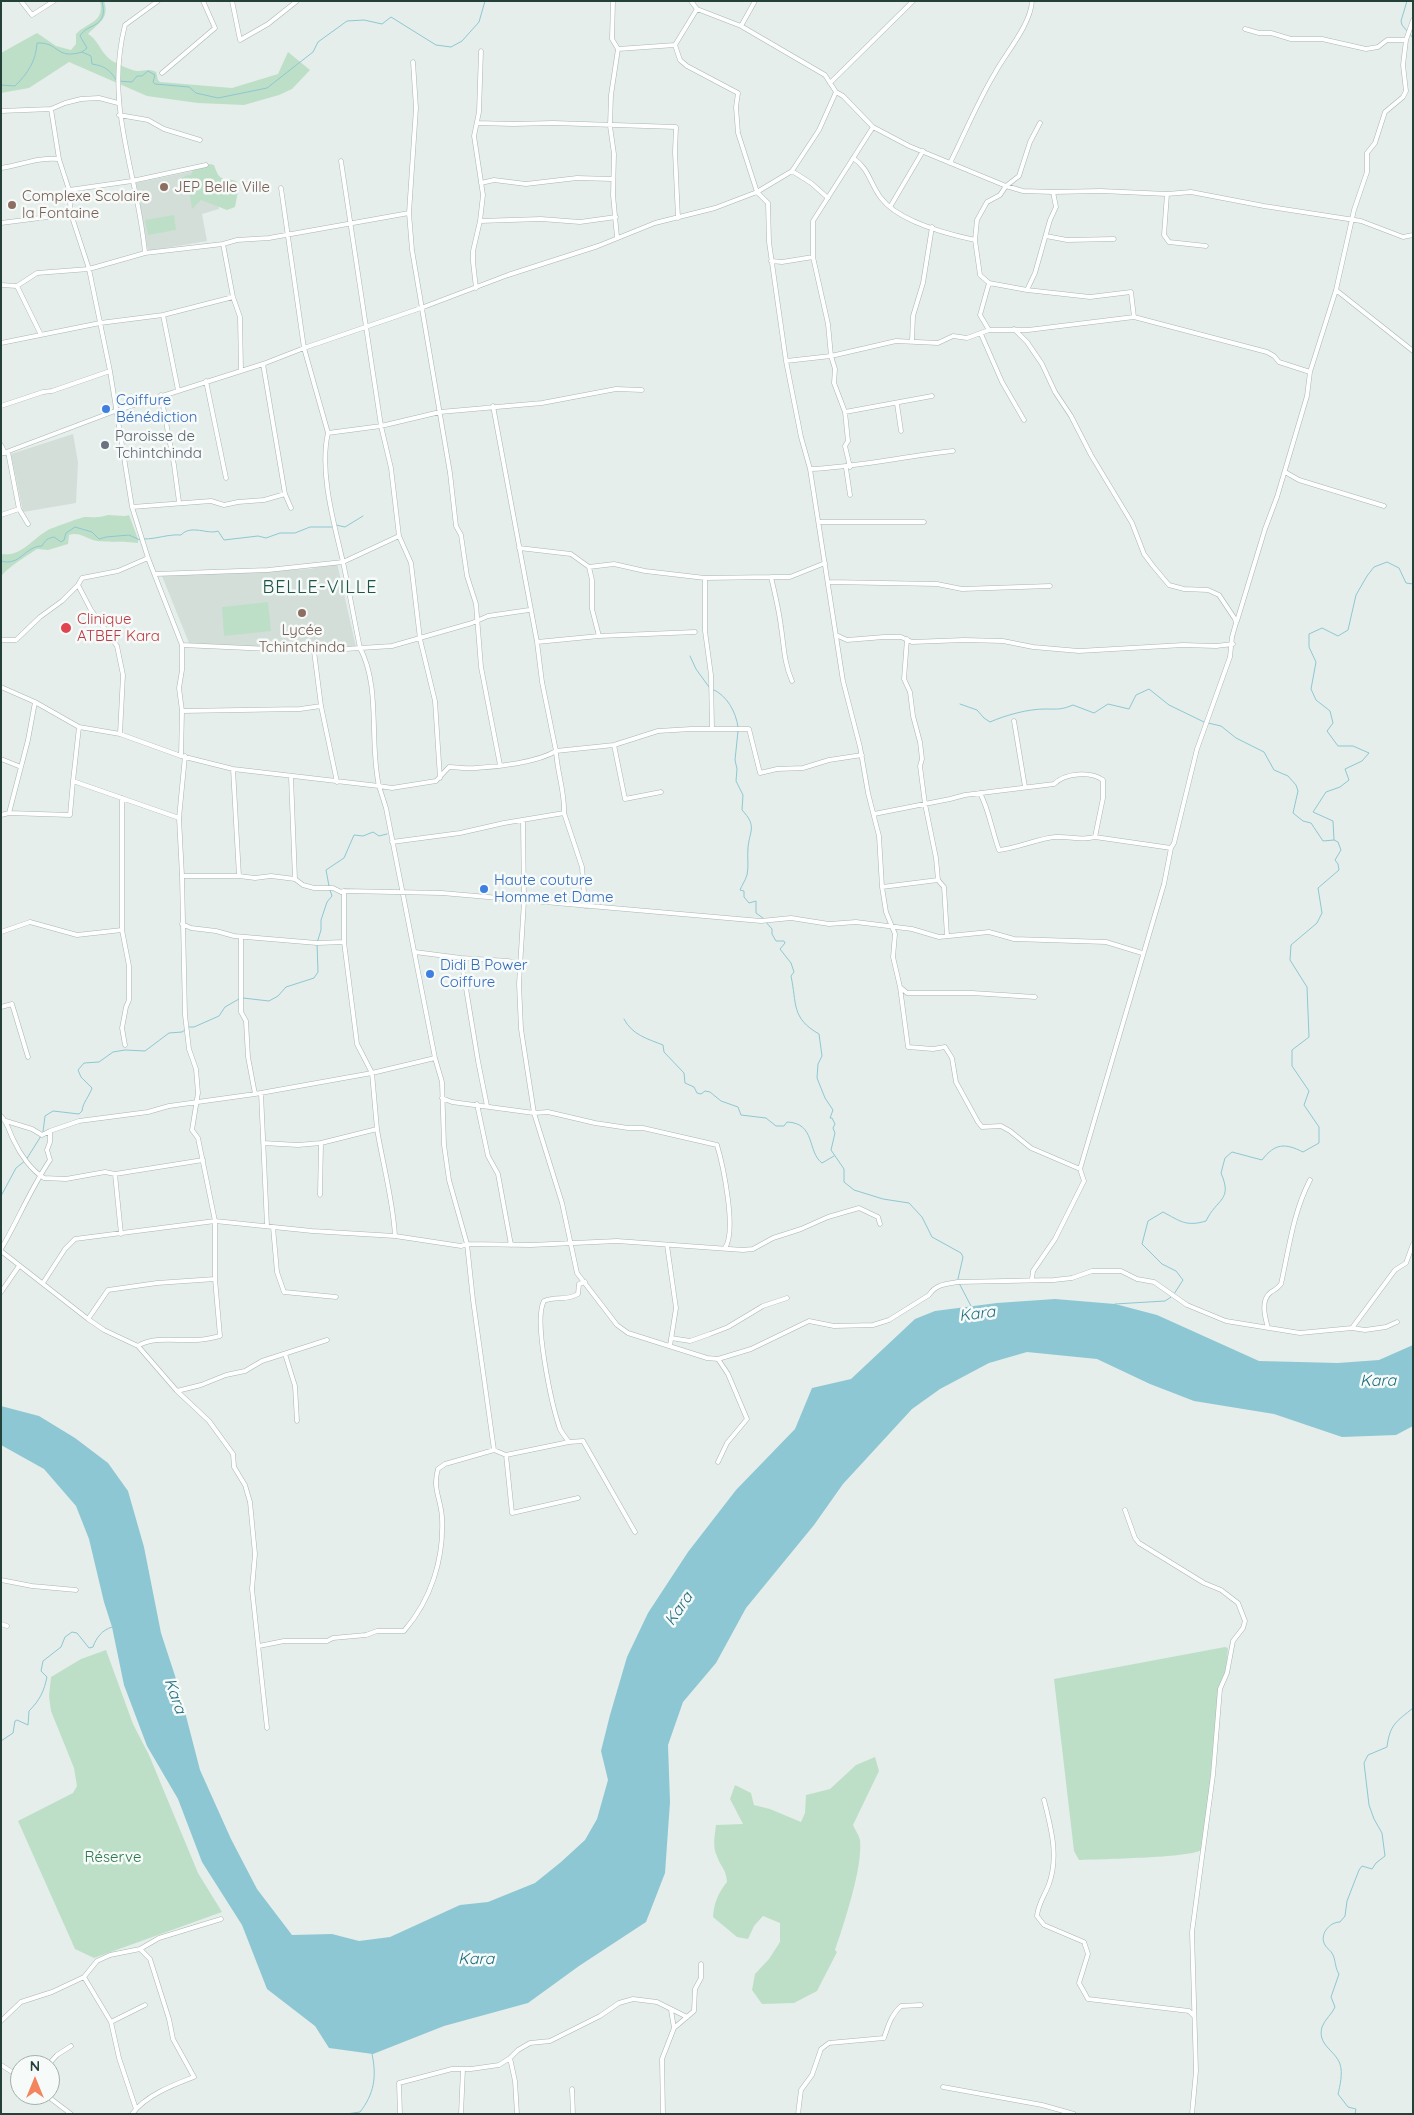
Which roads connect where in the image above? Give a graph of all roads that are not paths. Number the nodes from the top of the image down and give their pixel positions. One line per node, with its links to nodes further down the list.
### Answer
1 (21, 1): 2 (street)
2 (54, 1)
3 (158, 1): 24 (street)
4 (203, 1): 21 (street)
5 (232, 1): 6 (street)
6 (297, 1)
7 (613, 1): 18 (street)
8 (691, 1): 12 (street)
9 (755, 1): 14 (street)
10 (913, 1): 22 (street)
11 (1032, 1): 37 (street)
12 (698, 9): 14 (street); 17 (street)
13 (1413, 20): 16 (street)
14 (741, 26): 22 (street)
15 (1245, 29): 16 (street)
16 (1406, 40): 56 (street)
17 (675, 45): 18 (street); 47 (street)
18 (618, 49): 30 (street)
19 (481, 52): 28 (street)
20 (413, 62): 52 (street)
21 (162, 73)
22 (830, 83): 23 (street)
23 (836, 92): 31 (street); 40 (street)
24 (118, 103): 25 (street); 27 (street)
25 (51, 109): 26 (street); 35 (street)
26 (1, 112)
27 (119, 115): 32 (street); 42 (street)
28 (476, 123): 30 (street); 43 (street)
29 (1040, 123): 44 (street)
30 (610, 126): 41 (street); 55 (street)
31 (872, 127): 33 (street); 34 (street)
32 (200, 140)
33 (923, 151): 37 (street); 51 (street)
34 (853, 158): 50 (street); 51 (street)
35 (59, 159): 39 (street); 46 (street)
36 (341, 161): 59 (street)
37 (950, 163): 44 (street)
38 (206, 165): 42 (street)
39 (1, 168)
40 (792, 171): 47 (street); 50 (street)
41 (612, 179): 43 (street); 54 (street)
42 (132, 181): 46 (street); 69 (street)
43 (481, 183): 57 (street)
44 (1006, 186): 48 (street); 66 (street)
45 (281, 188): 61 (street)
46 (69, 190): 53 (street)
47 (757, 192): 55 (street); 71 (street)
48 (1053, 192): 49 (street); 63 (street)
49 (1167, 194): 56 (street); 68 (street)
50 (828, 198): 70 (street)
51 (890, 207): 60 (street)
52 (409, 213): 59 (street); 80 (street)
53 (71, 214): 58 (street); 72 (street)
54 (616, 216): 57 (street); 64 (street)
55 (678, 218): 64 (street)
56 (1352, 220): 62 (street); 78 (street)
57 (480, 221): 76 (street)
58 (1, 223)
59 (351, 224): 61 (street); 84 (street)
60 (932, 227): 66 (street); 89 (street)
61 (288, 234): 67 (street); 91 (street)
62 (1413, 235)
63 (1046, 236): 65 (street); 77 (street)
64 (617, 237): 76 (street)
65 (1114, 239)
66 (975, 240): 73 (street)
67 (223, 244): 69 (street); 79 (street)
68 (1206, 246)
69 (144, 253): 72 (street)
70 (813, 257): 71 (street); 93 (street)
71 (771, 261): 94 (street)
72 (89, 269): 75 (street); 83 (street)
73 (989, 283): 77 (street); 86 (street)
74 (1, 285): 75 (street)
75 (17, 286): 88 (street)
76 (476, 288): 80 (street)
77 (1027, 290): 82 (street)
78 (1336, 290): 92 (street); 98 (street)
79 (233, 297): 81 (street); 96 (street)
80 (421, 308): 84 (street); 108 (street)
81 (163, 315): 83 (street); 100 (street)
82 (1134, 317): 85 (street); 98 (street)
83 (100, 323): 88 (street); 97 (street)
84 (368, 327): 91 (street); 111 (street)
85 (1014, 329): 86 (street); 146 (street)
86 (989, 330): 87 (street)
87 (981, 334): 89 (street); 110 (street)
88 (41, 335): 90 (street)
89 (912, 341): 93 (street)
90 (1, 343)
91 (304, 348): 95 (street); 113 (street)
92 (1413, 351)
93 (832, 356): 94 (street); 109 (street)
94 (786, 361): 118 (street)
95 (263, 364): 96 (street); 121 (street)
96 (241, 370): 99 (street)
97 (110, 371): 105 (street); 107 (street)
98 (1310, 372): 119 (street)
99 (206, 381): 100 (street); 120 (street)
100 (178, 390): 102 (street)
101 (642, 390): 106 (street)
102 (161, 395): 107 (street); 123 (street)
103 (932, 396): 104 (street)
104 (897, 404): 109 (street); 112 (street)
105 (1, 406)
106 (493, 406): 108 (street); 133 (street)
107 (115, 411): 116 (street); 125 (street)
108 (440, 412): 111 (street); 145 (street)
109 (845, 412): 117 (street)
110 (1024, 420)
111 (381, 426): 113 (street); 132 (street)
112 (901, 431)
113 (328, 433): 135 (street)
114 (1, 445): 116 (street)
115 (952, 451): 117 (street)
116 (5, 453): 127 (street)
117 (848, 468): 118 (street); 122 (street)
118 (810, 469): 129 (street)
119 (1285, 472): 124 (street); 146 (street)
120 (226, 478)
121 (285, 494): 123 (street); 126 (street)
122 (850, 495)
123 (179, 502): 125 (street)
124 (1384, 506)
125 (132, 507): 134 (street)
126 (291, 508)
127 (19, 509): 128 (street); 131 (street)
128 (1, 515)
129 (819, 522): 130 (street); 136 (street)
130 (924, 522)
131 (28, 524)
132 (399, 536): 135 (street); 150 (street)
133 (519, 548): 137 (street); 144 (street)
134 (148, 558): 138 (street); 142 (street)
135 (343, 562): 138 (street); 156 (street)
136 (825, 563): 139 (street); 141 (street)
137 (589, 566): 140 (street); 149 (street)
138 (155, 574): 155 (street)
139 (770, 577): 140 (street); 158 (street)
140 (705, 578): 165 (street)
141 (829, 582): 143 (street); 148 (street)
142 (78, 585): 152 (street); 166 (street)
143 (1050, 586)
144 (529, 610): 145 (street); 153 (street)
145 (477, 619): 150 (street); 172 (street)
146 (1236, 623): 154 (street)
147 (696, 632): 149 (street)
148 (836, 635): 151 (street); 169 (street)
149 (599, 636): 153 (street)
150 (420, 639): 156 (street); 176 (street)
151 (906, 639): 154 (street); 184 (street)
152 (1, 640)
153 (537, 642): 168 (street)
154 (1233, 644): 193 (street)
155 (182, 645): 157 (street); 162 (street)
156 (360, 648): 157 (street); 179 (street)
157 (314, 651): 161 (street)
158 (792, 681)
159 (1, 687): 160 (street)
160 (35, 702): 164 (street); 173 (street)
161 (321, 706): 162 (street); 178 (street)
162 (182, 711): 170 (street)
163 (1014, 722): 180 (street)
164 (78, 727): 166 (street); 177 (street)
165 (712, 729): 167 (street); 169 (street)
166 (120, 734): 170 (street)
167 (614, 745): 168 (street); 181 (street)
168 (556, 751): 172 (street); 186 (street)
169 (862, 755): 187 (street)
170 (183, 756): 174 (street); 189 (street)
171 (1, 759): 173 (street)
172 (500, 765): 176 (street)
173 (21, 767): 185 (street)
174 (233, 769): 175 (street); 195 (street)
175 (291, 777): 178 (street); 196 (street)
176 (440, 778): 179 (street)
177 (73, 781): 183 (street); 185 (street)
178 (336, 782): 179 (street)
179 (379, 786): 192 (street)
180 (1025, 787): 182 (street); 191 (street)
181 (661, 792)
182 (980, 793): 184 (street); 191 (street)
183 (122, 798): 189 (street); 205 (street)
184 (925, 804): 187 (street); 197 (street)
185 (8, 813): 188 (street)
186 (564, 813): 190 (street); 202 (street)
187 (874, 814): 198 (street)
188 (1, 815)
189 (178, 818): 194 (street)
190 (523, 821): 192 (street); 201 (street)
191 (1095, 837): 193 (street)
192 (392, 842): 200 (street)
193 (1171, 848): 211 (street)
194 (182, 876): 195 (street); 203 (street)
195 (239, 876): 196 (street)
196 (294, 879): 199 (street)
197 (938, 880): 198 (street); 207 (street)
198 (882, 888): 204 (street)
199 (344, 891): 200 (street); 209 (street)
200 (402, 892): 201 (street); 210 (street)
201 (524, 901): 202 (street); 213 (street)
202 (585, 906): 204 (street)
203 (182, 924): 208 (street); 224 (street)
204 (891, 926): 207 (street); 214 (street)
205 (122, 930): 206 (street); 217 (street)
206 (1, 932)
207 (948, 936): 211 (street)
208 (241, 937): 209 (street); 222 (street)
209 (344, 942): 220 (street)
210 (415, 952): 212 (street); 219 (street)
211 (1142, 953): 235 (street)
212 (461, 958): 213 (street); 226 (street)
213 (519, 964): 227 (street)
214 (900, 987): 215 (street); 235 (street)
215 (1035, 997)
216 (1, 1006): 218 (street)
217 (125, 1045)
218 (28, 1057)
219 (435, 1058): 220 (street); 223 (street)
220 (372, 1073): 221 (street); 230 (street)
221 (261, 1093): 222 (street); 232 (street)
222 (255, 1094): 224 (street)
223 (442, 1098): 225 (street); 247 (street)
224 (198, 1103): 231 (street); 234 (street)
225 (477, 1104): 226 (street); 249 (street)
226 (487, 1106): 227 (street)
227 (534, 1112): 246 (street); 251 (street)
228 (1, 1116): 229 (street)
229 (6, 1120): 231 (street); 237 (street)
230 (377, 1129): 233 (street); 245 (street)
231 (50, 1132): 237 (street)
232 (263, 1143): 233 (street); 242 (street)
233 (321, 1143): 239 (street)
234 (203, 1160): 236 (street); 240 (street)
235 (1080, 1169): 255 (street)
236 (115, 1174): 237 (street); 244 (street)
237 (39, 1176): 252 (street)
238 (1310, 1180): 263 (street)
239 (320, 1195)
240 (215, 1221): 242 (street); 244 (street); 254 (street)
241 (880, 1224): 251 (street)
242 (266, 1226): 243 (street)
243 (273, 1227): 245 (street); 259 (street)
244 (121, 1234): 257 (street)
245 (395, 1236): 247 (street)
246 (570, 1243): 249 (street); 250 (street); 256 (street)
247 (467, 1244): 249 (street); 274 (street)
248 (1413, 1244): 264 (street)
249 (511, 1245)
250 (667, 1245): 251 (street); 265 (street)
251 (726, 1248)
252 (1, 1250): 253 (street)
253 (19, 1266): 257 (street); 258 (street)
254 (215, 1279): 261 (street); 267 (street)
255 (1032, 1279): 263 (street); 270 (street)
256 (585, 1282): 268 (street); 273 (street)
257 (44, 1283): 261 (street)
258 (1, 1292)
259 (336, 1296)
260 (787, 1298): 265 (street)
261 (88, 1319): 267 (street)
262 (1397, 1322): 264 (street)
263 (1268, 1328): 264 (street)
264 (1352, 1328)
265 (671, 1338): 268 (street)
266 (327, 1340): 269 (street)
267 (138, 1346): 271 (street)
268 (670, 1346): 270 (street)
269 (285, 1354): 271 (street); 272 (street)
270 (718, 1359): 276 (street)
271 (177, 1391): 284 (street)
272 (296, 1421)
273 (569, 1442): 275 (street); 279 (street)
274 (494, 1450): 275 (street); 284 (street)
275 (506, 1455): 277 (street)
276 (718, 1462)
277 (578, 1498)
278 (1125, 1510): 294 (street)
279 (635, 1532)
280 (1, 1580): 281 (street)
281 (76, 1590)
282 (1, 1624): 283 (street)
283 (7, 1626)
284 (259, 1646): 285 (street)
285 (267, 1728)
286 (1044, 1800): 294 (street)
287 (221, 1919): 288 (street)
288 (140, 1949): 290 (street); 306 (street)
289 (701, 1964): 295 (street)
290 (84, 1977): 296 (street); 297 (street)
291 (145, 2005): 297 (street)
292 (921, 2005): 314 (street)
293 (671, 2010): 295 (street); 298 (street); 301 (street)
294 (1194, 2016): 316 (street)
295 (686, 2017): 298 (street)
296 (1, 2021)
297 (111, 2022): 306 (street)
298 (674, 2028): 313 (street)
299 (71, 2046): 300 (street)
300 (57, 2055)
301 (510, 2058): 302 (street); 311 (street)
302 (463, 2069): 309 (street); 310 (street)
303 (943, 2087): 315 (street)
304 (572, 2089): 312 (street)
305 (59, 2105): 307 (street)
306 (136, 2109): 308 (street)
307 (71, 2114)
308 (132, 2114)
309 (400, 2114)
310 (461, 2114)
311 (516, 2114)
312 (573, 2114)
313 (663, 2114)
314 (798, 2114)
315 (1074, 2114)
316 (1192, 2114)

